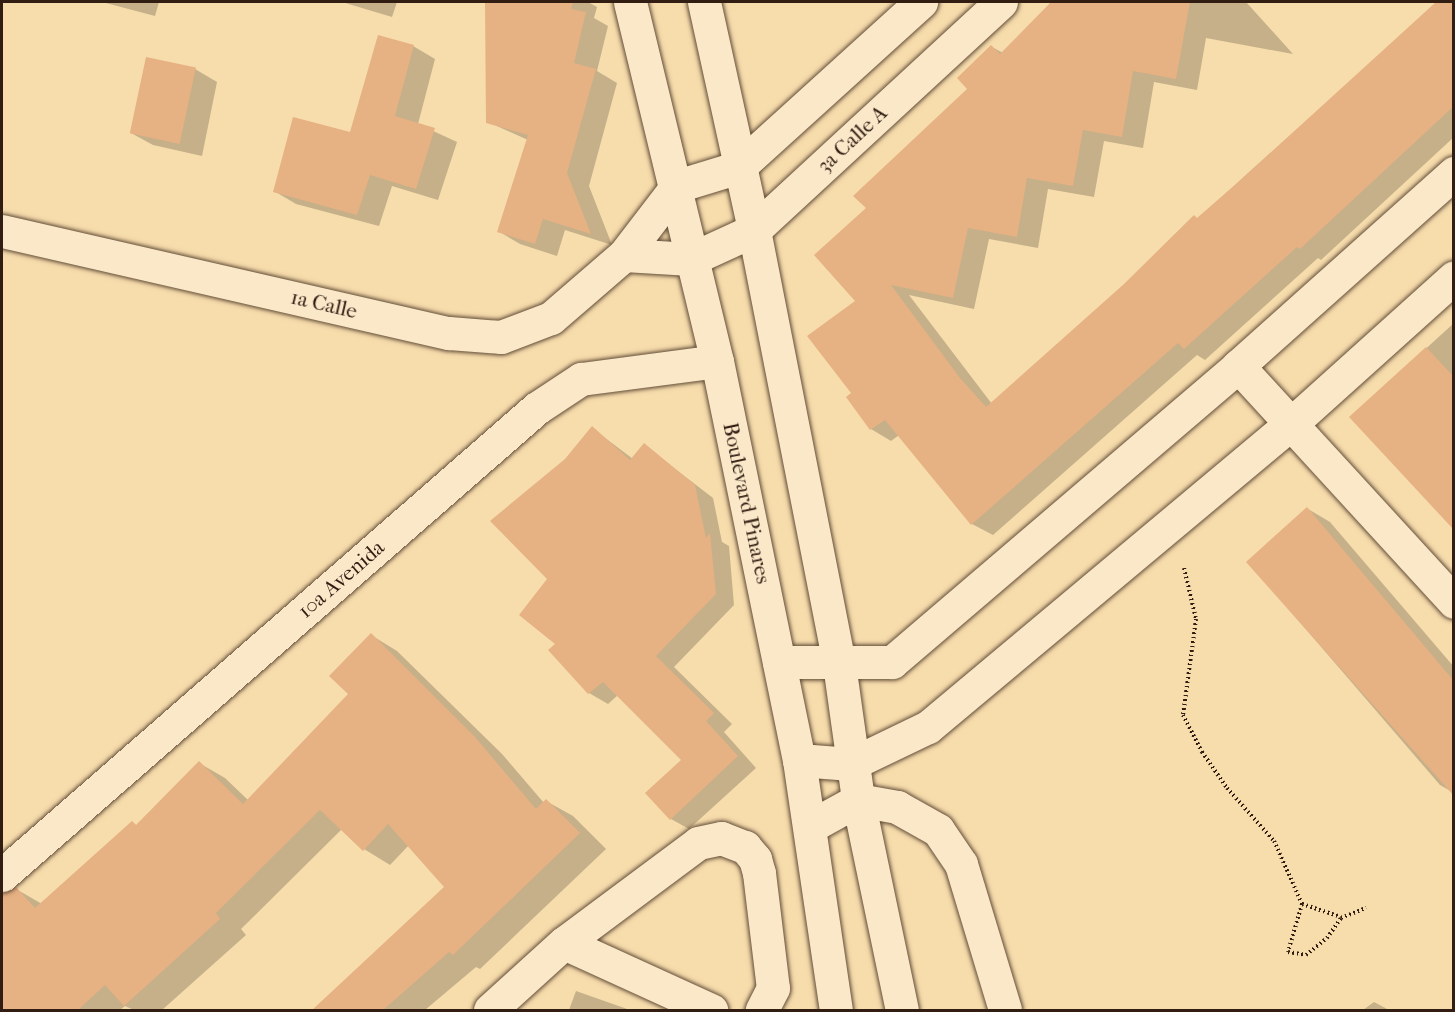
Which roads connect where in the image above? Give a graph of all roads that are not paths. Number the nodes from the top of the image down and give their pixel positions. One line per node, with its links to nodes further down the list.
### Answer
1 (630, 2): 7 (street, Boulevard Pinares)
2 (704, 2): 5 (street)
3 (921, 2): 5 (street)
4 (1001, 2): 8 (street, 3a Calle A)
5 (739, 167): 7 (street); 8 (street)
6 (1454, 173): 14 (street)
7 (677, 186): 10 (street, 1a Calle); 11 (street, Boulevard Pinares)
8 (754, 230): 11 (street, 3a Calle A); 18 (street)
9 (2, 231): 10 (street, 1a Calle)
10 (624, 255): 11 (street)
11 (691, 259): 13 (street, Boulevard Pinares)
12 (1454, 277): 15 (street)
13 (717, 361): 17 (street, Boulevard Pinares); 23 (street, 10a Avenida)
14 (1238, 366): 15 (street); 18 (street)
15 (1291, 424): 16 (street); 20 (street)
16 (1454, 602)
17 (779, 662): 18 (street); 19 (street, Boulevard Pinares)
18 (839, 664): 20 (street)
19 (799, 760): 20 (street); 22 (street, Boulevard Pinares)
20 (851, 764): 21 (street)
21 (858, 800): 22 (street); 29 (street); 30 (street)
22 (811, 826): 28 (street, Boulevard Pinares)
23 (2, 875)
24 (564, 943): 25 (street); 26 (street); 27 (street)
25 (490, 1011)
26 (711, 1011)
27 (762, 1011)
28 (836, 1011)
29 (902, 1011)
30 (1005, 1011)

